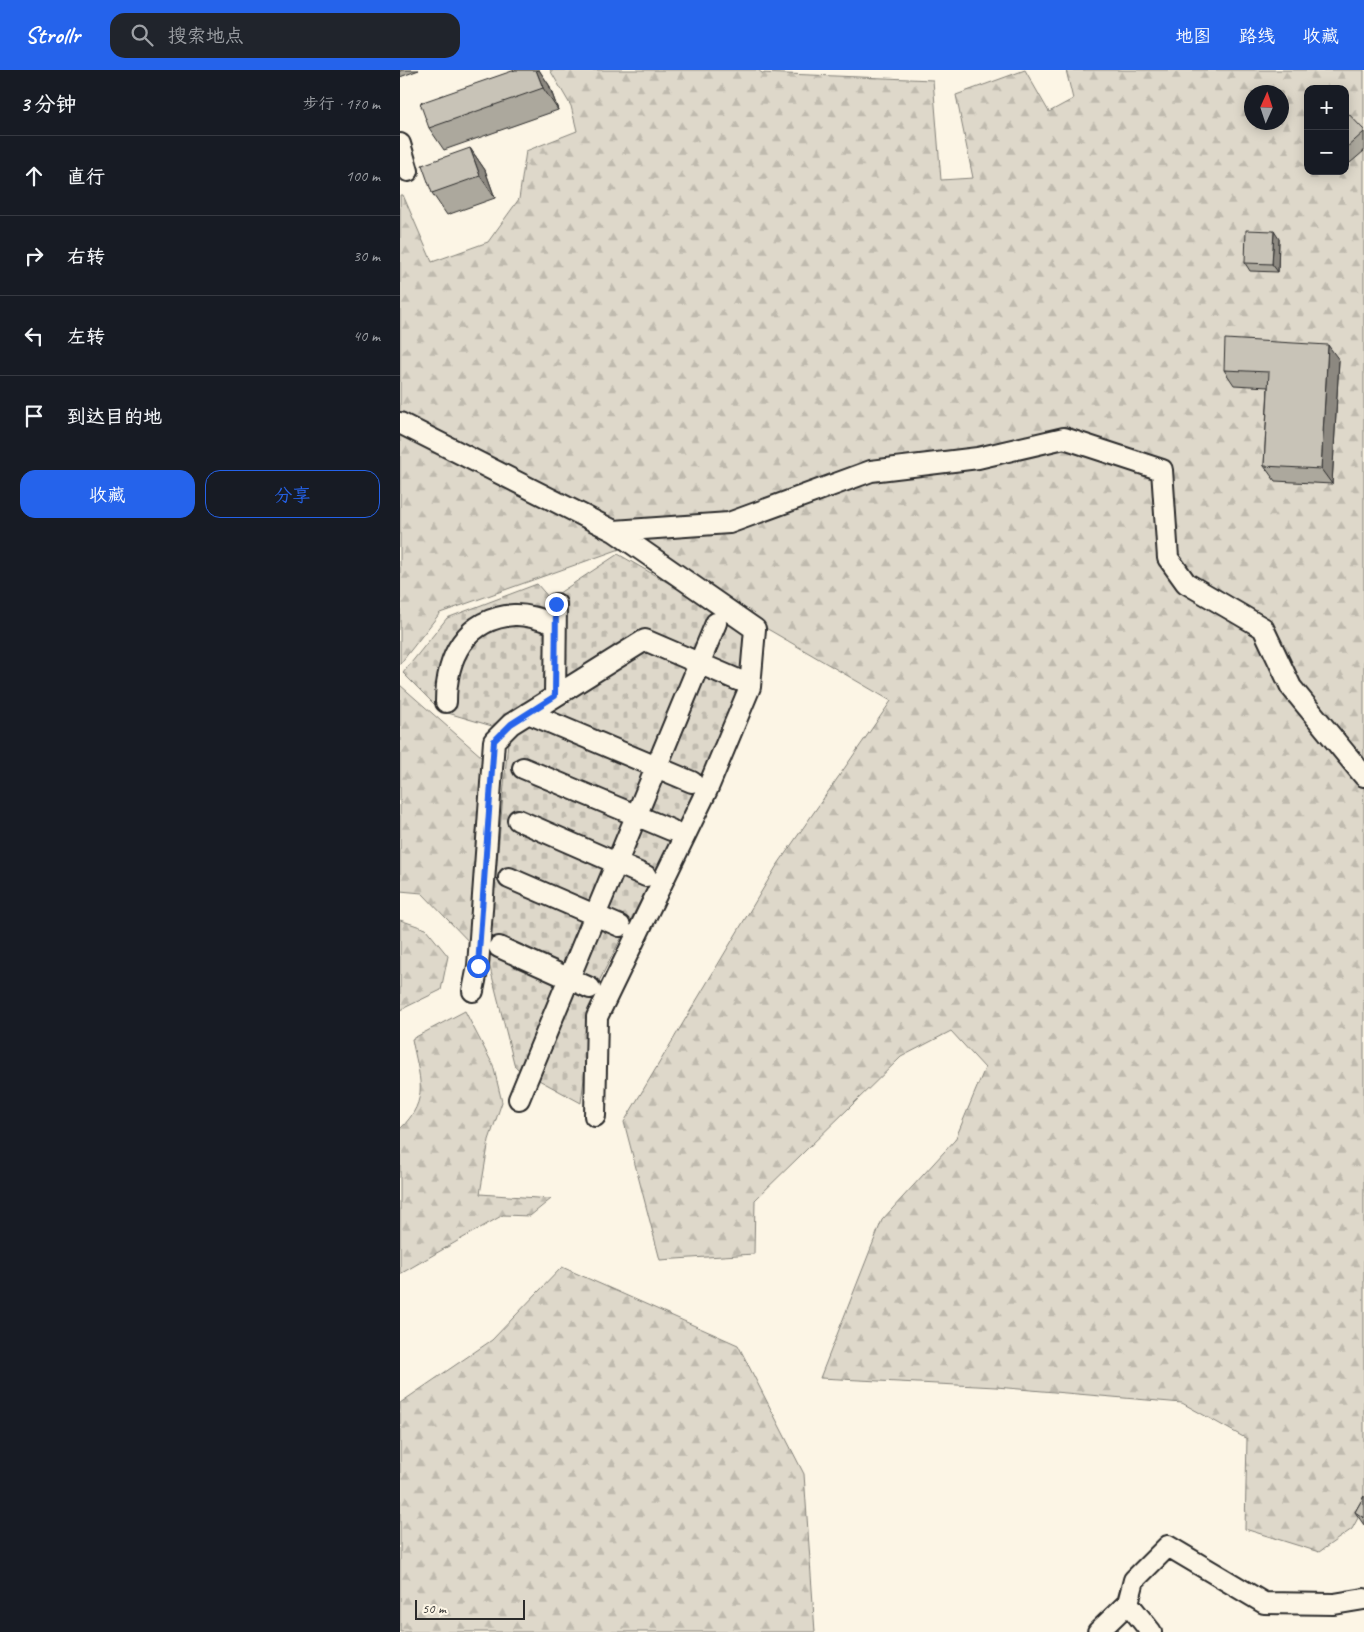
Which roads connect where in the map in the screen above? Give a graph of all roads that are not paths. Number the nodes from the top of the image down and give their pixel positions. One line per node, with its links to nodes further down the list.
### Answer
1 (400, 144): 2 (street)
2 (408, 171)
3 (400, 423): 4 (street)
4 (614, 531): 15 (street); 30 (street)
5 (556, 604): 7 (street)
6 (716, 623): 8 (street)
7 (556, 624): 10 (street); 11 (street)
8 (699, 663): 9 (street); 10 (street); 13 (street)
9 (738, 680)
10 (555, 696): 12 (street)
11 (446, 702)
12 (528, 713): 13 (street); 28 (street)
13 (656, 767): 16 (street); 17 (street)
14 (523, 768): 17 (street)
15 (1364, 776)
16 (692, 782)
17 (636, 815): 19 (street); 20 (street)
18 (518, 820): 20 (street)
19 (671, 830)
20 (616, 863): 21 (street); 23 (street)
21 (646, 876)
22 (509, 878): 23 (street)
23 (594, 915): 24 (street); 26 (street)
24 (620, 926)
25 (499, 947): 26 (street)
26 (568, 978): 27 (street); 29 (street)
27 (590, 988)
28 (472, 991)
29 (519, 1099)
30 (595, 1116)
31 (1364, 1599): 32 (street)
32 (1128, 1604): 33 (street); 34 (street)
33 (1098, 1632)
34 (1151, 1632)

